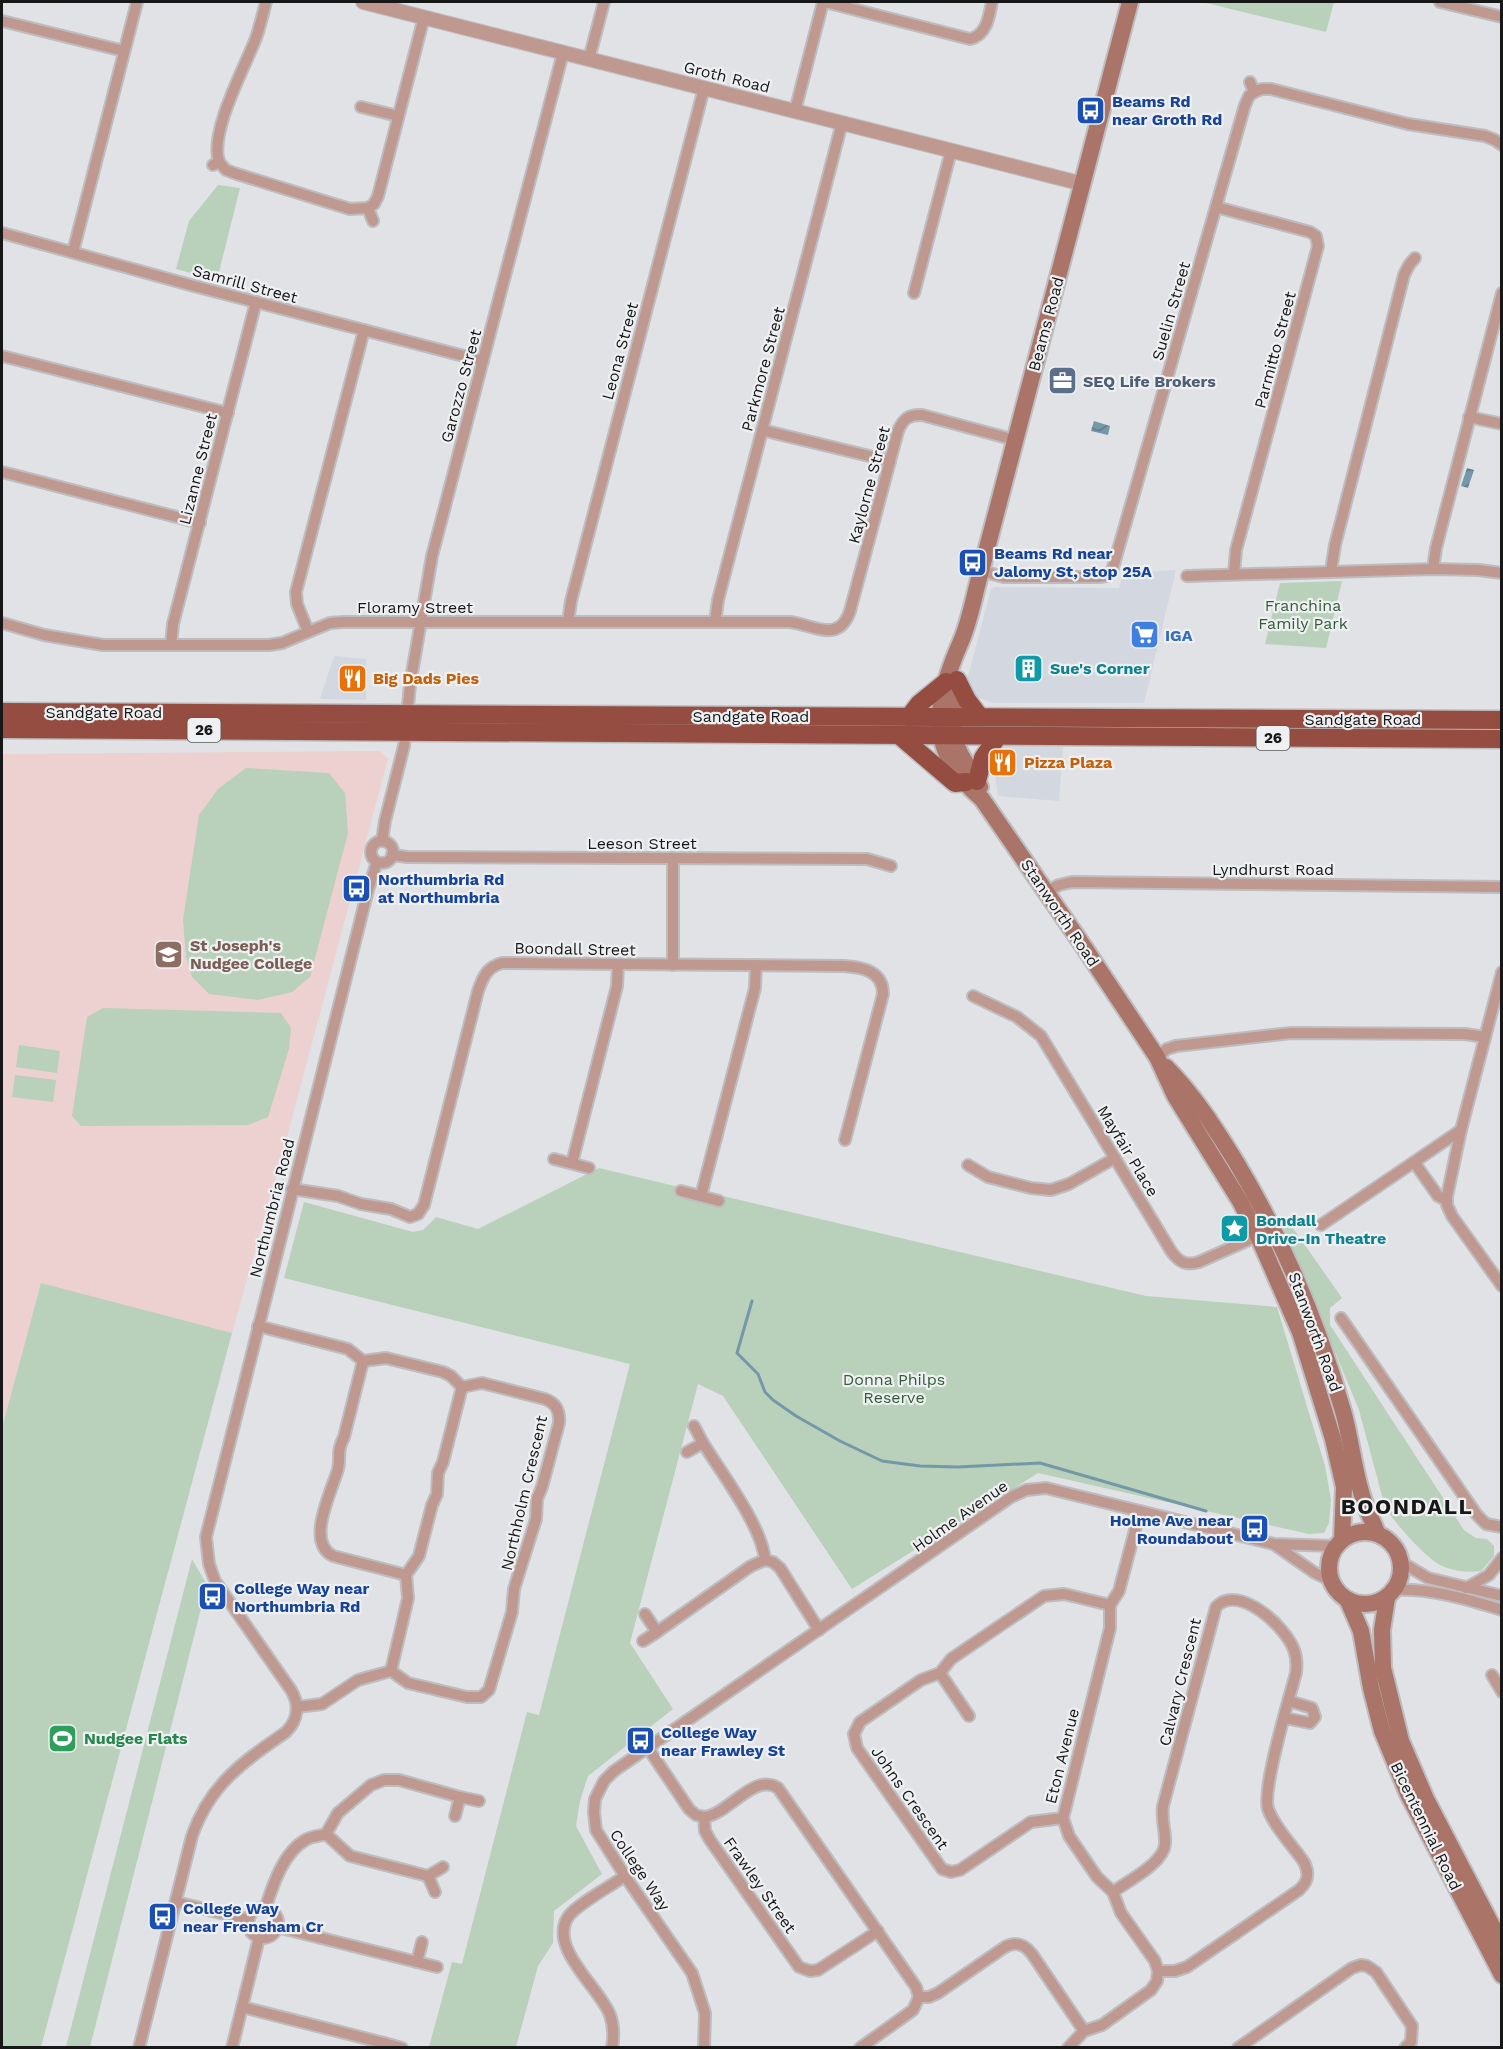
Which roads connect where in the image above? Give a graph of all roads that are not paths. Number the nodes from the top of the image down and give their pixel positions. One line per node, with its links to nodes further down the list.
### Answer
1 (137, 2): 13 (street)
2 (266, 2): 25 (street)
3 (363, 2): 9 (street, Groth Road)
4 (604, 2): 15 (street)
5 (824, 2): 6 (street); 18 (street)
6 (992, 2)
7 (1130, 2): 23 (main road, Beams Road)
8 (1440, 2): 11 (street)
9 (379, 4): 10 (street, Groth Road)
10 (424, 17): 14 (street, Groth Road); 19 (street)
11 (1502, 17)
12 (2, 21): 13 (street)
13 (124, 51): 28 (street)
14 (563, 52): 15 (street, Groth Road); 35 (street, Garozzo Street)
15 (589, 59): 16 (street, Groth Road)
16 (704, 87): 18 (street, Groth Road); 51 (street, Leona Street)
17 (361, 107): 19 (street)
18 (795, 111): 20 (street, Groth Road)
19 (398, 116): 25 (street)
20 (842, 123): 22 (street, Groth Road); 39 (street, Parkmore Street)
21 (1502, 145): 24 (street, Suelin Street)
22 (951, 151): 23 (street, Groth Road); 30 (street)
23 (1083, 184): 40 (main road, Beams Road)
24 (1216, 207): 45 (street, Suelin Street); 48 (street, Parmitto Street)
25 (368, 208): 26 (street)
26 (373, 221)
27 (2, 232): 28 (street, Samrill Street)
28 (73, 252): 32 (street, Samrill Street)
29 (1415, 258): 46 (street)
30 (914, 293)
31 (1502, 293): 37 (street)
32 (256, 302): 33 (street, Samrill Street); 36 (street, Lizanne Street)
33 (364, 330): 35 (street, Samrill Street); 55 (street)
34 (2, 356): 36 (street)
35 (483, 361): 50 (street, Garozzo Street)
36 (228, 413): 43 (street, Lizanne Street)
37 (1469, 417): 38 (street); 44 (street)
38 (1502, 424)
39 (762, 430): 41 (street); 52 (street, Parkmore Street)
40 (1015, 440): 41 (street, Kaylorne Street); 45 (main road, Beams Road)
41 (890, 461): 54 (street, Kaylorne Street)
42 (2, 472): 43 (street)
43 (200, 523): 56 (street, Lizanne Street)
44 (1433, 569): 46 (street); 47 (street)
45 (981, 571): 57 (main road, Beams Road)
46 (1332, 571): 48 (street)
47 (1502, 573)
48 (1234, 574): 49 (street)
49 (1187, 576)
50 (421, 622): 51 (street, Floramy Street); 55 (street, Floramy Street); 63 (street, Garozzo Street)
51 (568, 622): 52 (street, Floramy Street)
52 (715, 622): 54 (street, Floramy Street)
53 (2, 623): 56 (street, Floramy Street)
54 (834, 630)
55 (308, 631): 56 (street, Floramy Street)
56 (171, 645)
57 (952, 681): 59 (highway); 60 (main road, Beams Road); 61 (highway)
58 (2, 712): 63 (highway, Sandgate Road / 26)
59 (909, 717): 60 (highway, Sandgate Road / 26); 63 (highway, Sandgate Road / 26)
60 (946, 717): 61 (highway, Sandgate Road / 26); 66 (main road, Stanworth Road)
61 (980, 717): 62 (highway, Sandgate Road / 26)
62 (1502, 720)
63 (408, 722): 64 (highway, Sandgate Road / 26); 65 (highway, Sandgate Road / 26); 70 (street)
64 (2, 729)
65 (900, 736): 66 (highway, Sandgate Road / 26); 69 (highway)
66 (948, 736): 67 (highway, Sandgate Road / 26); 69 (main road, Stanworth Road)
67 (998, 736): 68 (highway, Sandgate Road / 26); 69 (highway)
68 (1502, 739)
69 (972, 781): 76 (main road, Stanworth Road)
70 (382, 842): 71 (street); 73 (street)
71 (392, 855): 72 (street, Leeson Street); 73 (street)
72 (673, 858): 74 (street, Leeson Street); 78 (street)
73 (377, 862): 92 (street, Northumbria Road)
74 (891, 866)
75 (1502, 887): 76 (street, Lyndhurst Road)
76 (1047, 892): 83 (main road, Stanworth Road)
77 (618, 964): 78 (street, Boondall Street); 89 (street); 92 (street, Boondall Street)
78 (673, 965): 79 (street, Boondall Street)
79 (756, 966): 85 (street, Boondall Street); 94 (street)
80 (1502, 972): 82 (street)
81 (973, 996): 86 (street, Mayfair Place)
82 (1485, 1037): 83 (street); 84 (street)
83 (1156, 1057): 98 (main road, Stanworth Road)
84 (1461, 1130): 88 (street); 96 (street)
85 (845, 1140)
86 (1115, 1158): 90 (street); 98 (street, Mayfair Place)
87 (554, 1159): 89 (street)
88 (1414, 1162): 96 (street); 97 (street)
89 (572, 1163): 91 (street)
90 (968, 1165)
91 (589, 1168)
92 (292, 1189): 101 (street, Northumbria Road)
93 (681, 1191): 94 (street)
94 (701, 1196): 95 (street)
95 (719, 1201)
96 (1447, 1201): 99 (street)
97 (1321, 1225)
98 (1266, 1232): 109 (main road, Stanworth Road); 110 (main road, Stanworth Road)
99 (1502, 1286)
100 (1341, 1318): 108 (street, Stanworth Road)
101 (258, 1326): 102 (street); 132 (street, Northumbria Road)
102 (363, 1361): 103 (street); 115 (street)
103 (462, 1387): 115 (street); 127 (street, Northholm Crescent)
104 (693, 1426): 105 (street)
105 (703, 1443): 106 (street); 113 (street)
106 (687, 1452)
107 (1140, 1511): 111 (street, Holme Avenue); 121 (street, Eton Avenue); 124 (street, Holme Avenue)
108 (1502, 1527)
109 (1377, 1533): 110 (main road); 114 (main road)
110 (1339, 1543): 111 (street, Holme Avenue); 116 (main road)
111 (1274, 1544): 116 (street, Holme Avenue)
112 (1502, 1558): 117 (street)
113 (765, 1560): 124 (street); 125 (street)
114 (1401, 1562): 117 (street); 118 (main road)
115 (406, 1575): 127 (street)
116 (1330, 1580): 120 (main road)
117 (1466, 1588): 119 (street)
118 (1390, 1594): 120 (main road); 122 (street); 154 (main road, Bicentennial Road)
119 (1502, 1596)
120 (1348, 1601): 158 (main road, Bicentennial Road)
121 (1110, 1605): 128 (street, Johns Crescent); 140 (street, Eton Avenue)
122 (1502, 1610)
123 (645, 1614): 125 (street)
124 (819, 1630): 135 (street, College Way)
125 (657, 1632): 126 (street)
126 (642, 1641)
127 (391, 1671): 132 (street)
128 (940, 1674): 133 (street); 140 (street, Johns Crescent)
129 (1491, 1675): 130 (street)
130 (1502, 1692)
131 (1289, 1701): 134 (street, Calvary Crescent); 134 (street); 146 (street, Calvary Crescent)
132 (297, 1707): 147 (street)
133 (969, 1716)
134 (1285, 1718): 157 (street, Calvary Crescent)
135 (648, 1748): 139 (street); 144 (street, College Way)
136 (460, 1797): 137 (street); 138 (street); 141 (street)
137 (479, 1800)
138 (455, 1816)
139 (704, 1817): 151 (street); 151 (street, Frawley Street)
140 (1063, 1818): 146 (street, Eton Avenue)
141 (326, 1834): 143 (street); 148 (street)
142 (443, 1867): 143 (street)
143 (428, 1876): 145 (street)
144 (625, 1876): 166 (street); 167 (street, College Way)
145 (435, 1892)
146 (1113, 1892): 157 (street, Eton Avenue)
147 (176, 1902): 149 (street); 163 (street)
148 (265, 1909): 149 (street); 150 (street)
149 (249, 1920): 152 (street)
150 (277, 1927): 152 (street); 155 (street)
151 (878, 1931): 159 (street)
152 (260, 1938): 160 (street)
153 (422, 1942): 155 (street)
154 (1502, 1945)
155 (417, 1962): 156 (street)
156 (437, 1967)
157 (1158, 1971): 161 (street)
158 (1502, 1975)
159 (919, 1997): 161 (street); 168 (street)
160 (242, 2007): 162 (street); 164 (street)
161 (1084, 2031): 169 (street)
162 (383, 2045): 165 (street)
163 (139, 2048)
164 (232, 2048)
165 (402, 2048)
166 (612, 2048)
167 (704, 2048)
168 (860, 2048)
169 (1068, 2048)
170 (1238, 2048): 171 (street)
171 (1405, 2048)

